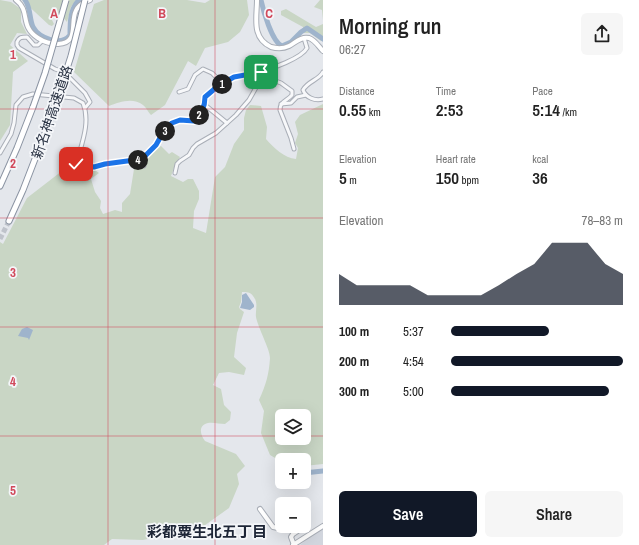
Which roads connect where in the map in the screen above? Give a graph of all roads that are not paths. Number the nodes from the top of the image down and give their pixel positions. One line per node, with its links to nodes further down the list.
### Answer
1 (16, 0): 7 (main road)
2 (66, 0): 24 (highway, 新名神高速道路, bridge)
3 (85, 0): 25 (highway, 新名神高速道路, bridge)
4 (90, 0): 7 (main road)
5 (257, 0): 6 (main road)
6 (304, 38): 8 (main road); 10 (street)
7 (42, 41): 17 (street)
8 (323, 51)
9 (323, 72): 13 (street)
10 (261, 74): 11 (street); 15 (street); 18 (street)
11 (223, 84): 12 (street); 16 (street)
12 (179, 92)
13 (306, 95): 14 (street); 15 (street)
14 (323, 99)
15 (281, 104): 19 (street)
16 (205, 105): 18 (street); 21 (street)
17 (85, 108): 20 (street); 21 (street)
18 (227, 123): 23 (street)
19 (294, 149)
20 (0, 153)
21 (142, 159): 22 (street)
22 (144, 166)
23 (175, 173)
24 (0, 186)
25 (9, 221)
26 (260, 509): 28 (main road)
27 (323, 526): 30 (main road)
28 (275, 527)
29 (296, 533): 30 (main road)
30 (294, 545)

